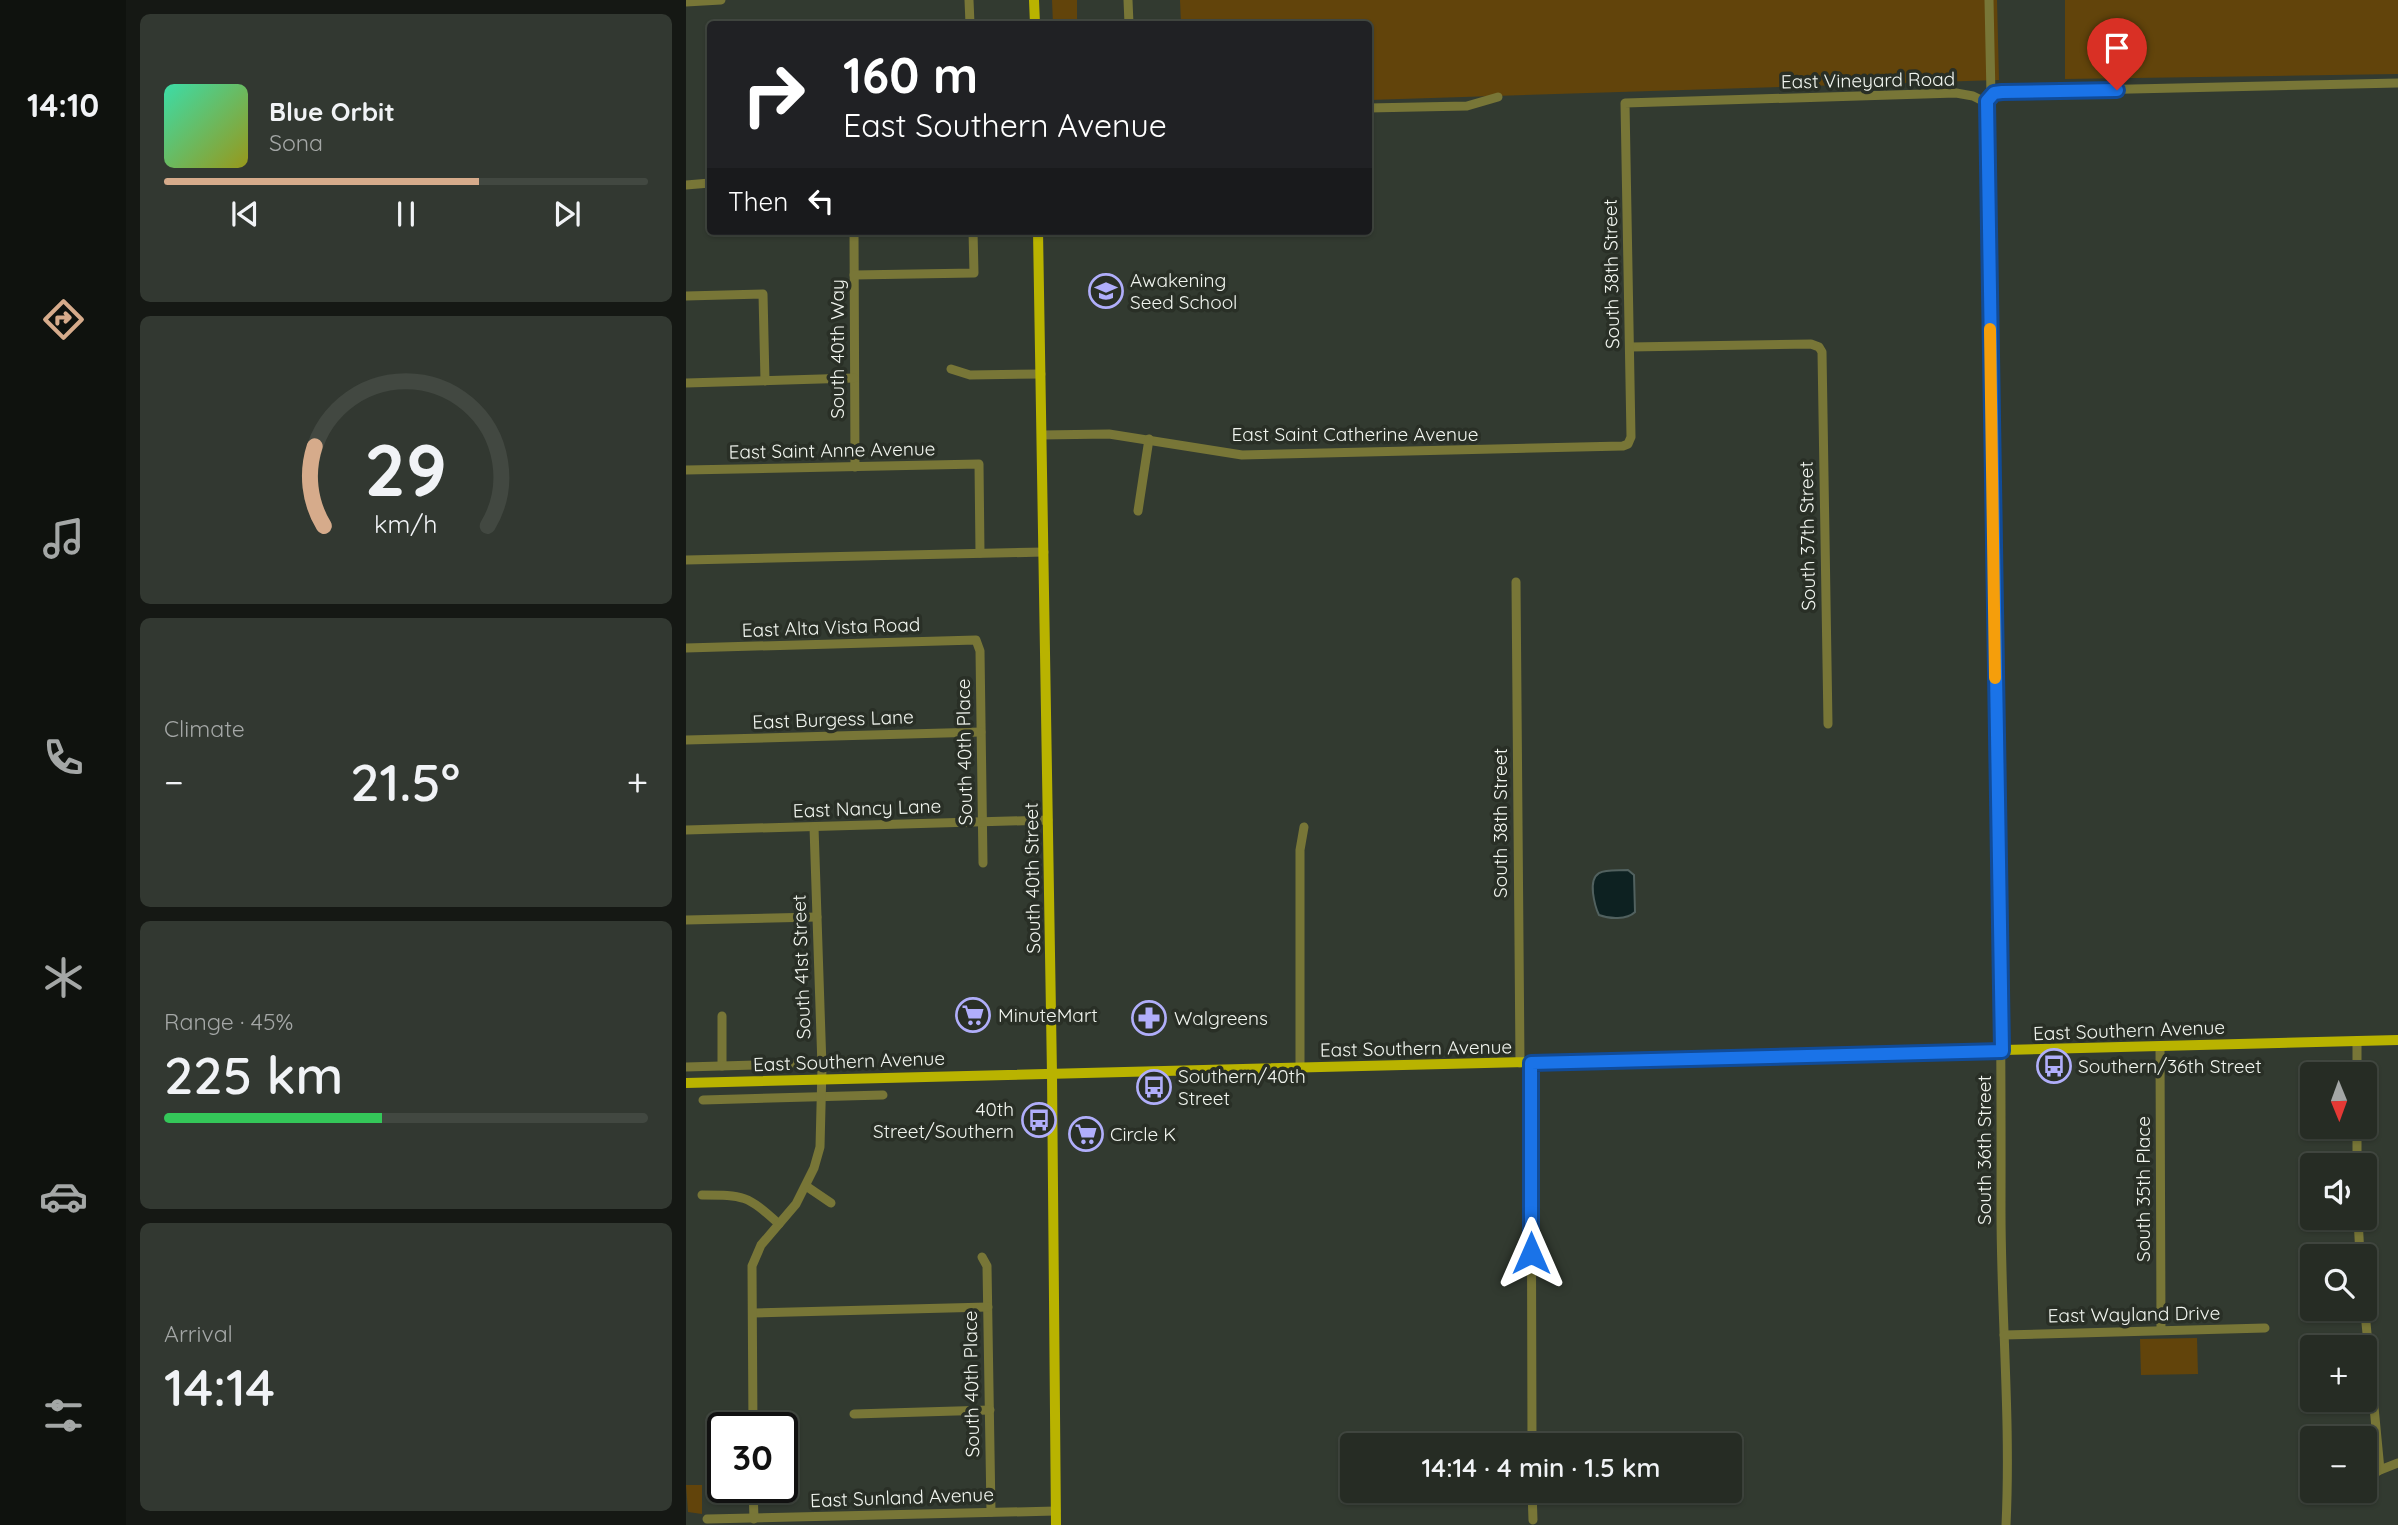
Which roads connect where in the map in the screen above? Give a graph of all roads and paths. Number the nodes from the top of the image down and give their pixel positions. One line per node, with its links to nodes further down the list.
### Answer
1 (721, 0): 6 (street)
2 (970, 0): 7 (street)
3 (1034, 0): 8 (main road)
4 (1129, 0): 9 (street)
5 (1989, 0): 12 (street, South 36th Street)
6 (686, 2)
7 (970, 21)
8 (1035, 21)
9 (1129, 21)
10 (2398, 83): 12 (street, East Vineyard Road)
11 (1498, 97): 14 (street)
12 (1989, 99): 13 (street, East Vineyard Road); 55 (street, South 36th Street)
13 (1625, 103): 22 (street, South 38th Street)
14 (1372, 108)
15 (707, 183): 16 (street)
16 (686, 185)
17 (854, 235): 20 (street, South 40th Way)
18 (973, 235): 20 (street)
19 (1038, 235): 24 (main road, South 40th Street)
20 (854, 275): 25 (street, South 40th Way)
21 (686, 296): 26 (street)
22 (1630, 347): 30 (street, South 38th Street); 40 (street, South 37th Street)
23 (951, 369): 24 (street)
24 (1041, 374): 28 (main road, South 40th Street)
25 (854, 378): 26 (street); 31 (street, South 40th Way)
26 (765, 381): 27 (street)
27 (686, 383)
28 (1042, 435): 29 (street, East Saint Catherine Avenue); 34 (main road, South 40th Street)
29 (1149, 439): 30 (street, East Saint Catherine Avenue); 33 (street)
30 (1628, 444)
31 (855, 467): 32 (street, East Saint Anne Avenue); 35 (street, East Saint Anne Avenue)
32 (686, 470)
33 (1138, 511)
34 (1044, 552): 35 (street); 43 (main road, South 40th Street)
35 (980, 553): 36 (street)
36 (686, 560)
37 (1516, 582): 59 (street, South 38th Street)
38 (976, 640): 39 (street, East Alta Vista Road); 41 (street, South 40th Place)
39 (686, 648)
40 (1828, 724)
41 (981, 732): 42 (street, East Burgess Lane); 44 (street, South 40th Place)
42 (686, 740)
43 (1048, 820): 44 (street, East Nancy Lane); 63 (main road, South 40th Street)
44 (982, 822): 45 (street, East Nancy Lane); 48 (street, South 40th Place)
45 (814, 827): 47 (street, East Nancy Lane); 49 (street, South 41st Street)
46 (1304, 827): 62 (street)
47 (686, 830)
48 (983, 863)
49 (817, 917): 50 (street); 58 (street, South 41st Street)
50 (686, 920)
51 (722, 1016): 60 (street)
52 (2398, 1040): 53 (main road, East Southern Avenue)
53 (2357, 1041): 54 (main road, East Southern Avenue); 57 (street)
54 (2160, 1047): 55 (main road, East Southern Avenue); 78 (street, South 35th Place)
55 (2002, 1051): 59 (main road, East Southern Avenue); 79 (street, South 36th Street)
56 (863, 1059): 58 (street, East Southern Avenue)
57 (2357, 1062)
58 (822, 1063): 60 (street, East Southern Avenue); 64 (street, South 41st Street)
59 (1526, 1063): 62 (main road, East Southern Avenue); 83 (street, South 38th Street)
60 (722, 1066): 61 (street, East Southern Avenue)
61 (686, 1067)
62 (1300, 1068): 63 (main road, East Southern Avenue)
63 (1052, 1074): 64 (main road, East Southern Avenue); 89 (main road, South 40th Street)
64 (822, 1079): 65 (main road, East Southern Avenue); 67 (street, South 41st Street)
65 (686, 1083)
66 (883, 1095): 67 (street, East Southern Avenue)
67 (821, 1097): 68 (street, East Southern Avenue); 69 (street, South 41st Street)
68 (703, 1100)
69 (806, 1186): 71 (street); 72 (street, South 41st Street)
70 (702, 1195): 72 (street)
71 (831, 1203)
72 (779, 1224): 75 (street, South 41st Street)
73 (982, 1257): 74 (street, South 40th Place)
74 (988, 1307): 75 (street); 80 (street, South 40th Place)
75 (753, 1313): 81 (street, South 41st Street)
76 (2366, 1321): 85 (street)
77 (2265, 1328): 78 (street, East Wayland Drive)
78 (2161, 1331): 79 (street, East Wayland Drive)
79 (2004, 1335): 95 (street, South 36th Street)
80 (990, 1410): 82 (street); 90 (street, South 40th Place)
81 (753, 1412)
82 (854, 1414)
83 (1532, 1433)
84 (2398, 1463): 85 (street)
85 (2380, 1470): 86 (street)
86 (2377, 1472)
87 (753, 1503): 92 (street)
88 (1532, 1503): 93 (street)
89 (1056, 1511): 90 (street, East Sunland Avenue); 94 (main road, South 40th Street)
90 (990, 1512): 92 (street, East Sunland Avenue)
91 (707, 1519): 92 (street, East Sunland Avenue)
92 (754, 1519)
93 (1533, 1520)
94 (1056, 1525)
95 (2006, 1525)

